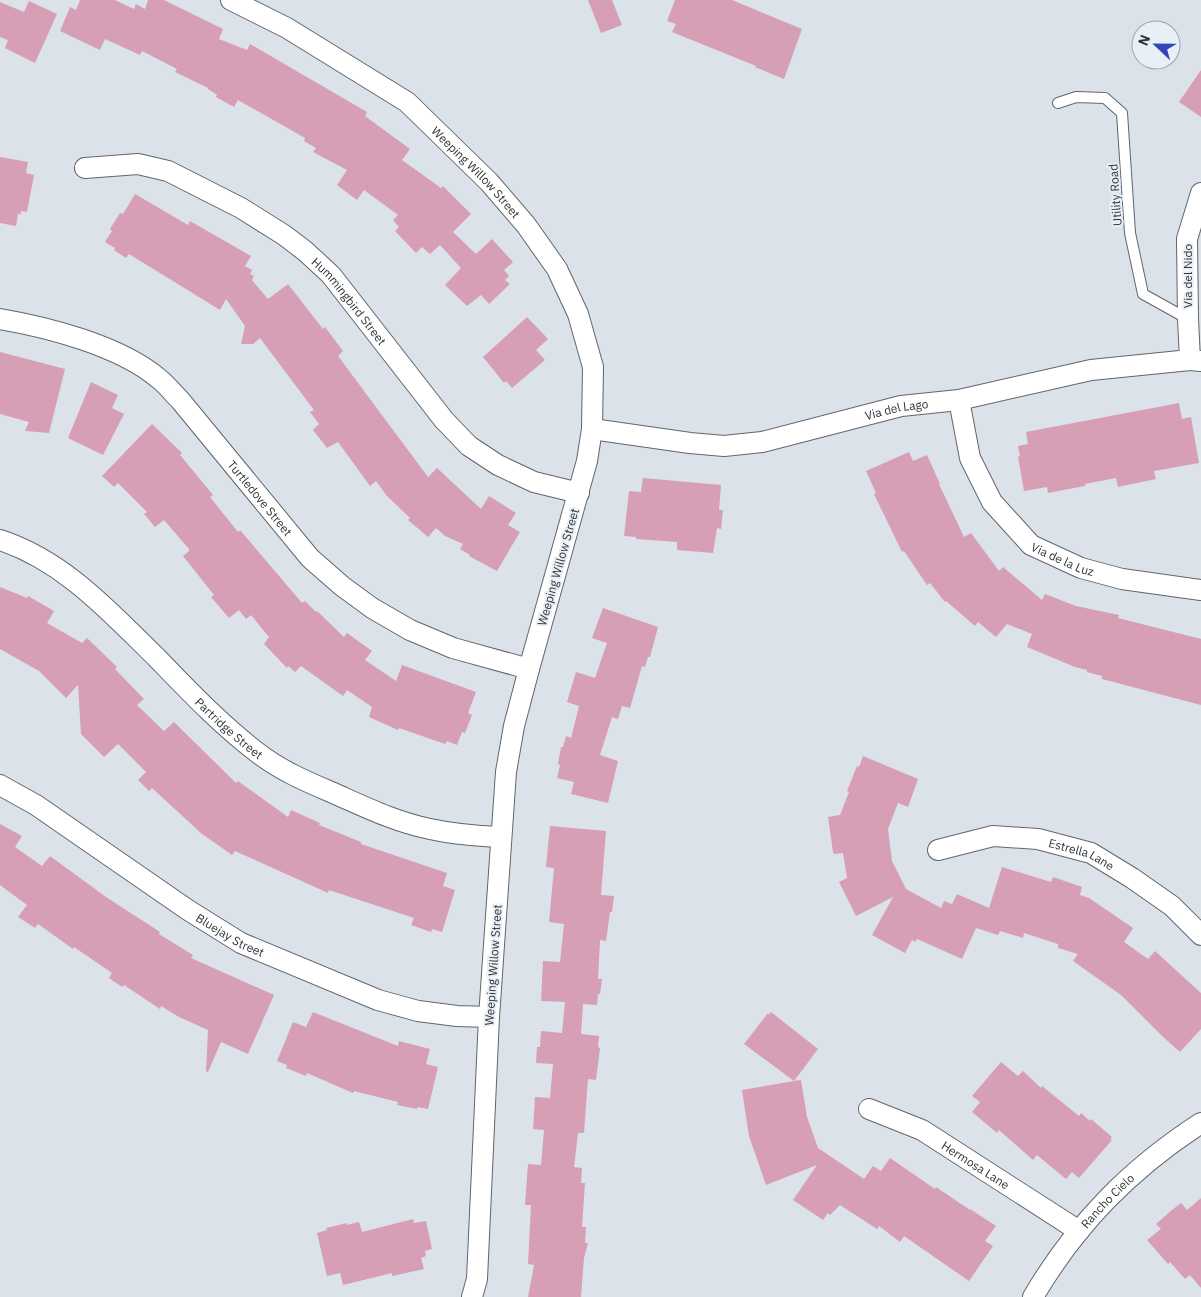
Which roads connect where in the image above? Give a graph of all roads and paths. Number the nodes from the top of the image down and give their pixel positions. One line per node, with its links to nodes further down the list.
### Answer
1 (231, 0): 9 (street, Weeping Willow Street)
2 (1058, 103): 6 (lane, Utility Road)
3 (85, 168): 10 (street, Hummingbird Street)
4 (1201, 193): 6 (street, Via del Nido)
5 (0, 319): 13 (street, Turtledove Street)
6 (1188, 319): 7 (street, Via del Nido)
7 (1196, 360): 8 (street, Via del Lago)
8 (959, 400): 9 (street, Via del Lago); 12 (street, Via de la Luz)
9 (592, 429): 10 (street, Weeping Willow Street)
10 (579, 493): 13 (street, Weeping Willow Street)
11 (0, 540): 15 (street, Partridge Street)
12 (1201, 590)
13 (529, 669): 15 (street, Weeping Willow Street)
14 (0, 785): 18 (street, Bluejay Street)
15 (501, 837): 18 (street, Weeping Willow Street)
16 (938, 850): 17 (street, Estrella Lane)
17 (1201, 935)
18 (489, 1017): 22 (street, Weeping Willow Street)
19 (869, 1109): 21 (street, Hermosa Lane)
20 (1198, 1130): 21 (street, Rancho Cielo)
21 (1079, 1231): 23 (street, Rancho Cielo)
22 (472, 1297)
23 (1033, 1297)

